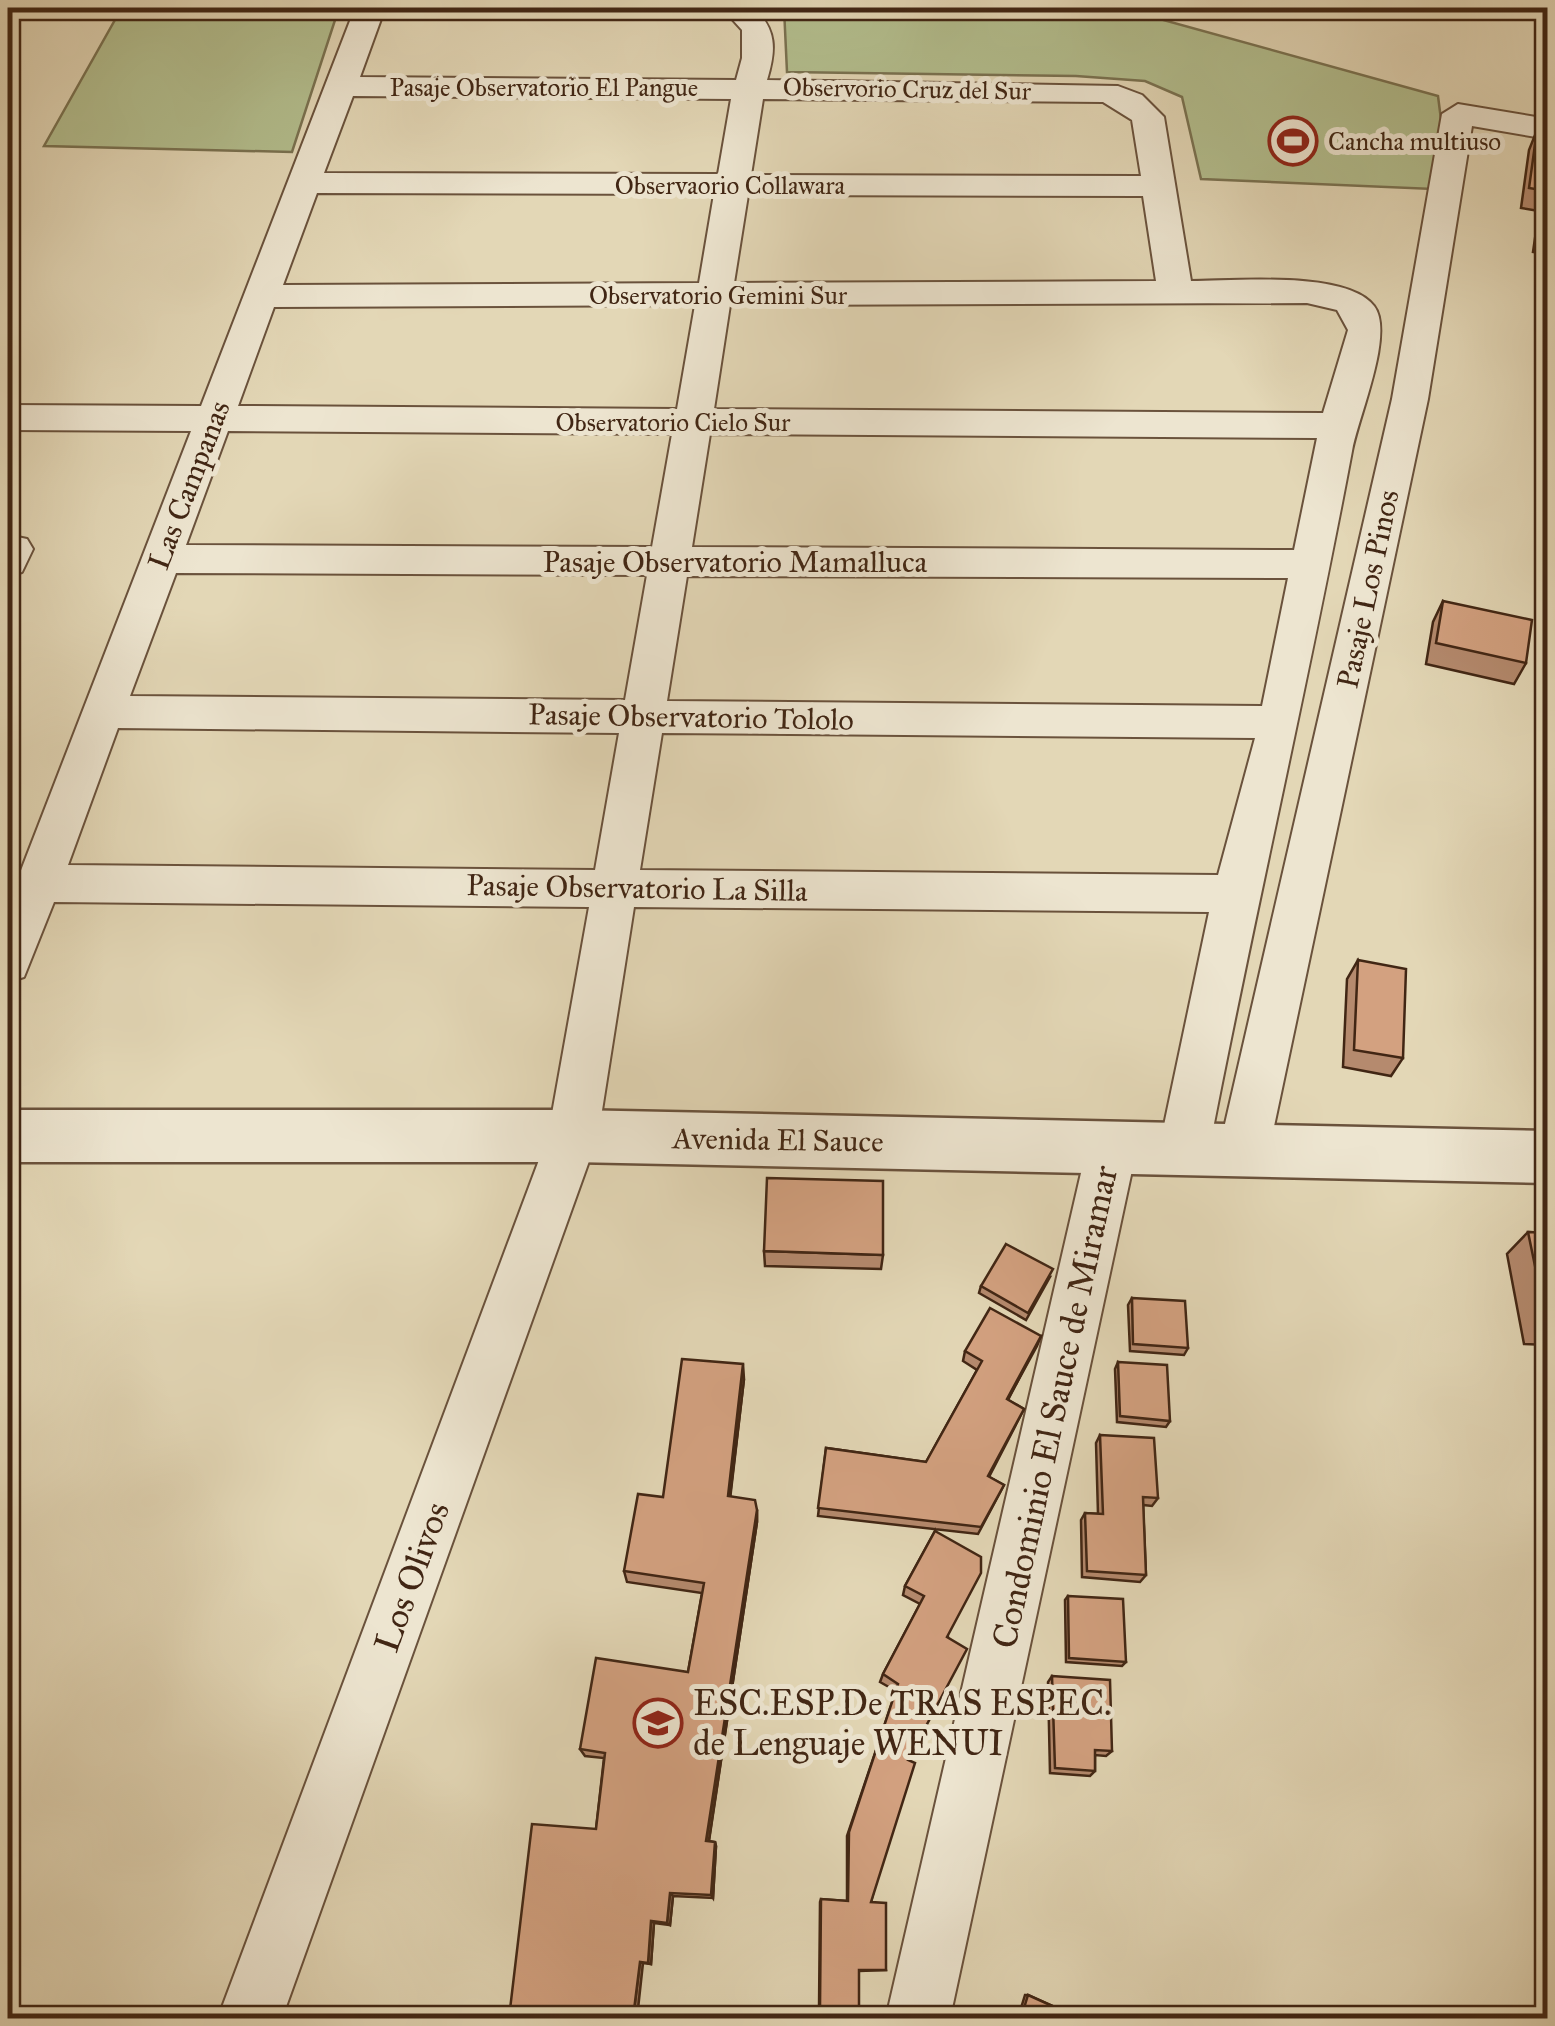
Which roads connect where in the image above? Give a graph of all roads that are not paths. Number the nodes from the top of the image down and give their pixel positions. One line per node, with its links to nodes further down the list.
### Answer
1 (370, 8): 3 (street, Las Campanas)
2 (737, 8): 4 (street, Observorio Cruz del Sur)
3 (340, 86): 4 (street, Pasaje Observatorio El Pangue); 6 (street, Las Campanas)
4 (748, 88): 7 (street, Los Olivos); 8 (street, Observorio Cruz del Sur)
5 (1548, 128): 32 (street, Pasaje Los Pinos)
6 (304, 182): 7 (street, Observaorio Collawara); 11 (street, Las Campanas)
7 (733, 185): 8 (street, Observaorio Collawara); 10 (street, Los Olivos)
8 (1155, 186): 9 (street)
9 (1175, 293): 10 (street, Observatorio Gemini Sur); 15 (street, Observatorio Gemini Sur)
10 (715, 295): 11 (street, Observatorio Gemini Sur); 14 (street, Los Olivos)
11 (261, 296): 13 (street, Las Campanas)
12 (8, 417): 13 (street, Observatorio Cielo Sur)
13 (214, 419): 14 (street, Observatorio Cielo Sur); 17 (street, Las Campanas)
14 (692, 422): 15 (street, Observatorio Cielo Sur); 19 (street, Los Olivos)
15 (1338, 426): 20 (street, Observatorio Gemini Sur)
16 (8, 549): 18 (street)
17 (160, 559): 19 (street, Pasaje Observatorio Mamalluca); 21 (street, Las Campanas)
18 (8, 562)
19 (670, 562): 20 (street, Pasaje Observatorio Mamalluca); 22 (street, Los Olivos)
20 (1310, 564): 23 (street, Observatorio Gemini Sur)
21 (103, 712): 22 (street, Pasaje Observatorio Tololo); 24 (street, Las Campanas)
22 (643, 716): 23 (street, Pasaje Observatorio Tololo); 25 (street, Los Olivos)
23 (1280, 722): 26 (street, Observatorio Gemini Sur)
24 (38, 883): 25 (street, Pasaje Observatorio La Silla); 27 (street, Las Campanas)
25 (614, 888): 26 (street, Pasaje Observatorio La Silla); 29 (street, Los Olivos)
26 (1236, 894): 31 (street, Observatorio Gemini Sur)
27 (8, 963)
28 (8, 1136): 29 (street, Avenida El Sauce)
29 (573, 1136): 30 (street, Avenida El Sauce); 34 (street, Los Olivos)
30 (1112, 1147): 31 (street, Avenida El Sauce); 35 (street, Condominio El Sauce de Miramar)
31 (1184, 1149): 32 (street, Avenida El Sauce)
32 (1244, 1150): 33 (street, Avenida El Sauce)
33 (1548, 1156)
34 (250, 2018)
35 (918, 2018)

